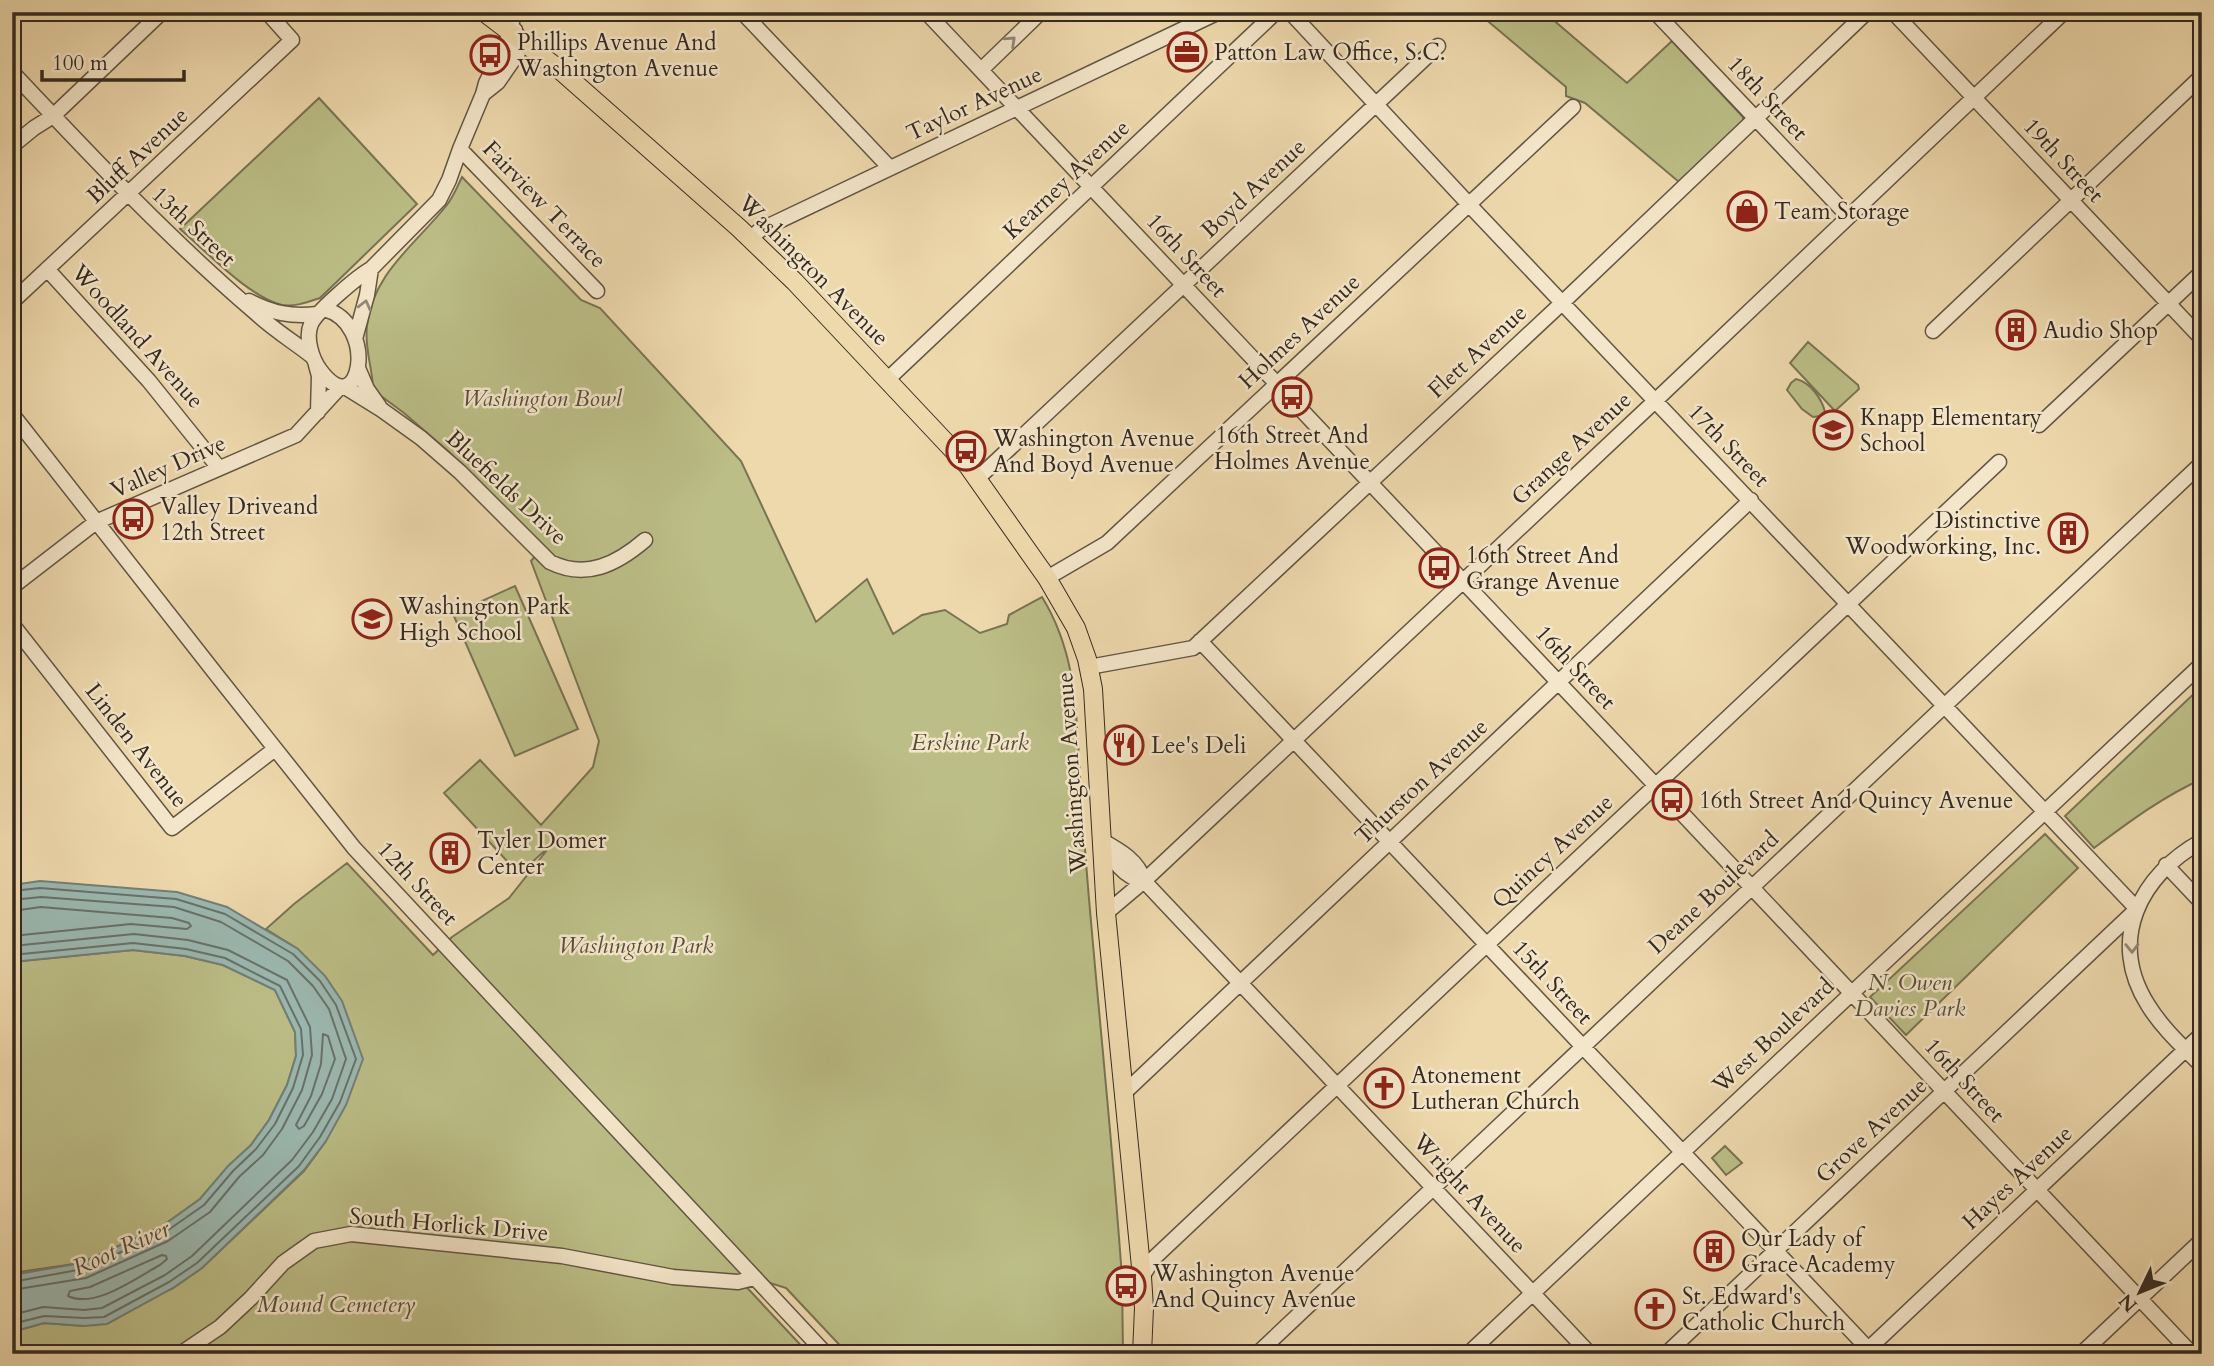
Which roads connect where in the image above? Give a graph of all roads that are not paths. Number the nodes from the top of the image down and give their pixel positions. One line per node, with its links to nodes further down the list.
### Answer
1 (162, 12): 23 (street)
2 (267, 12): 29 (street, Bluff Avenue)
3 (484, 12): 14 (main road, Washington Avenue)
4 (742, 12): 27 (street)
5 (926, 12): 16 (street, 16th Street)
6 (1041, 12): 16 (street, one-way to 6)
7 (1219, 12): 22 (street, Taylor Avenue)
8 (1276, 12): 28 (street, Kearney Avenue)
9 (1290, 12): 20 (street, 17th Street)
10 (1867, 12): 24 (street, Flett Avenue)
11 (1893, 12): 19 (street, 19th Street)
12 (2064, 12): 19 (street, Grange Avenue)
13 (1663, 15): 24 (street, 18th Street)
14 (514, 24): 26 (street); 33 (main road, Washington Avenue)
15 (1437, 46): 20 (street, Boyd Avenue)
16 (981, 70): 22 (street, 16th Street)
17 (12, 72): 23 (street, 13th Street)
18 (2202, 76): 30 (street)
19 (1973, 98): 30 (street, 19th Street); 32 (street, Grange Avenue)
20 (1376, 105): 31 (street, 17th Street); 37 (street, Boyd Avenue)
21 (1573, 107): 31 (street, Holmes Avenue)
22 (1017, 108): 27 (street, Taylor Avenue); 28 (street, 16th Street)
23 (53, 116): 25 (street); 29 (street, 13th Street)
24 (1756, 119): 32 (street, 18th Street); 41 (street, Flett Avenue)
25 (12, 146)
26 (460, 149): 35 (street); 39 (street, Fairview Terrace)
27 (890, 168): 33 (street, Taylor Avenue)
28 (1091, 187): 37 (street, 16th Street); 49 (street, Kearney Avenue)
29 (128, 195): 34 (street, Bluff Avenue); 38 (street, 13th Street)
30 (2070, 200): 42 (street, 19th Street); 44 (street)
31 (1469, 205): 41 (street, 17th Street); 50 (street, Holmes Avenue)
32 (1848, 216): 52 (street, Grange Avenue)
33 (750, 239): 49 (main road, Washington Avenue)
34 (47, 269): 40 (street, Bluff Avenue); 59 (street, Woodland Avenue)
35 (371, 269): 43 (street); 46 (street, one-way to 35)
36 (2202, 272): 42 (street)
37 (1183, 284): 50 (street, 16th Street); 60 (street, Boyd Avenue)
38 (229, 290): 43 (street, 13th Street); 47 (street, 13th Street)
39 (597, 291)
40 (12, 302)
41 (1562, 303): 52 (street, 17th Street); 61 (street, Flett Avenue)
42 (2168, 304): 45 (street, 19th Street); 56 (street)
43 (321, 311): 46 (street); 47 (street)
44 (1934, 331)
45 (2202, 339)
46 (355, 340): 48 (street)
47 (314, 359): 51 (street, 13th Street); 54 (street)
48 (358, 368): 51 (street, Valley Drive); 53 (street, Bluefields Drive)
49 (888, 379): 60 (main road, Washington Avenue)
50 (1276, 383): 61 (street, 16th Street); 65 (street, Holmes Avenue)
51 (342, 387): 53 (street, Bluefields Drive); 54 (street, Valley Drive)
52 (1655, 401): 62 (street, 17th Street); 66 (street, Grange Avenue)
53 (382, 410): 64 (street, Bluefields Drive)
54 (318, 412): 59 (street, Valley Drive)
55 (12, 414): 63 (street, 12th Street)
56 (2039, 425)
57 (1999, 462): 68 (street, Quincy Avenue)
58 (2202, 463): 74 (street, Deane Boulevard)
59 (219, 468): 63 (street, Valley Drive)
60 (977, 479): 65 (main road, Washington Avenue)
61 (1369, 481): 66 (street, 16th Street); 70 (street, Flett Avenue)
62 (1751, 500): 68 (street, 17th Street); 73 (street, Thurston Avenue)
63 (96, 522): 67 (street, Valley Drive); 76 (street, 12th Street)
64 (645, 540)
65 (1048, 578): 72 (main road, Washington Avenue)
66 (1462, 580): 73 (street, 16th Street); 75 (street, Grange Avenue)
67 (12, 587)
68 (1848, 603): 74 (street, 17th Street); 77 (street, Quincy Avenue)
69 (12, 624): 76 (street, Linden Avenue)
70 (1200, 641): 72 (street, Flett Avenue); 75 (street, 15th Street)
71 (2202, 664): 78 (street, West Boulevard)
72 (1089, 667): 79 (main road, Washington Avenue)
73 (1559, 682): 77 (street, 16th Street); 81 (street, Thurston Avenue)
74 (1944, 705): 78 (street, 17th Street); 84 (street, Deane Boulevard)
75 (1293, 740): 81 (street, 15th Street); 83 (street, Grange Avenue)
76 (275, 749): 104 (street, 12th Street)
77 (1655, 785): 84 (street, 16th Street); 88 (street, Quincy Avenue)
78 (2044, 811): 86 (street, 17th Street); 90 (street, West Boulevard)
79 (1101, 840): 83 (street, Wright Avenue); 87 (main road, Washington Avenue)
80 (2202, 841): 82 (street)
81 (1390, 842): 88 (street, 15th Street); 89 (street, Thurston Avenue)
82 (2166, 865): 85 (street); 86 (street)
83 (1144, 881): 87 (street, Grange Avenue); 89 (street, Wright Avenue)
84 (1751, 887): 90 (street, 16th Street); 92 (street, Deane Boulevard)
85 (2202, 903)
86 (2137, 909): 93 (street, one-way to 93); 96 (street, Grove Avenue)
87 (1106, 913): 97 (main road, Washington Avenue)
88 (1486, 944): 92 (street, 15th Street); 95 (street, Quincy Avenue)
89 (1240, 983): 95 (street, Wright Avenue); 97 (street, Thurston Avenue)
90 (1851, 993): 96 (street, 16th Street); 98 (street, West Boulevard)
91 (2202, 1034): 93 (street, Hayes Avenue)
92 (1583, 1047): 98 (street, 15th Street); 99 (street, Deane Boulevard)
93 (2186, 1049): 94 (street); 100 (street, Hayes Avenue)
94 (2202, 1066)
95 (1336, 1085): 99 (street, Wright Avenue); 103 (street, Quincy Avenue)
96 (1945, 1091): 100 (street, 16th Street); 102 (street, Grove Avenue)
97 (1123, 1094): 103 (main road, Washington Avenue)
98 (1682, 1152): 102 (street, 15th Street); 105 (street, West Boulevard)
99 (1433, 1187): 105 (street, Wright Avenue); 111 (street, Deane Boulevard)
100 (2037, 1189): 106 (street, 16th Street); 107 (street, Hayes Avenue)
101 (2202, 1240): 106 (street)
102 (1776, 1251): 107 (street, 15th Street); 114 (street, Grove Avenue)
103 (1142, 1277): 110 (main road, Washington Avenue)
104 (754, 1278): 108 (street, South Horlick Drive); 109 (street, 12th Street)
105 (1532, 1293): 112 (street, West Boulevard); 113 (street, Wright Avenue)
106 (2140, 1299): 115 (street); 116 (street, 16th Street)
107 (1868, 1352)
108 (180, 1354)
109 (826, 1354)
110 (1142, 1354)
111 (1257, 1354)
112 (1468, 1354)
113 (1590, 1354)
114 (1666, 1354)
115 (2081, 1354)
116 (2192, 1354)

